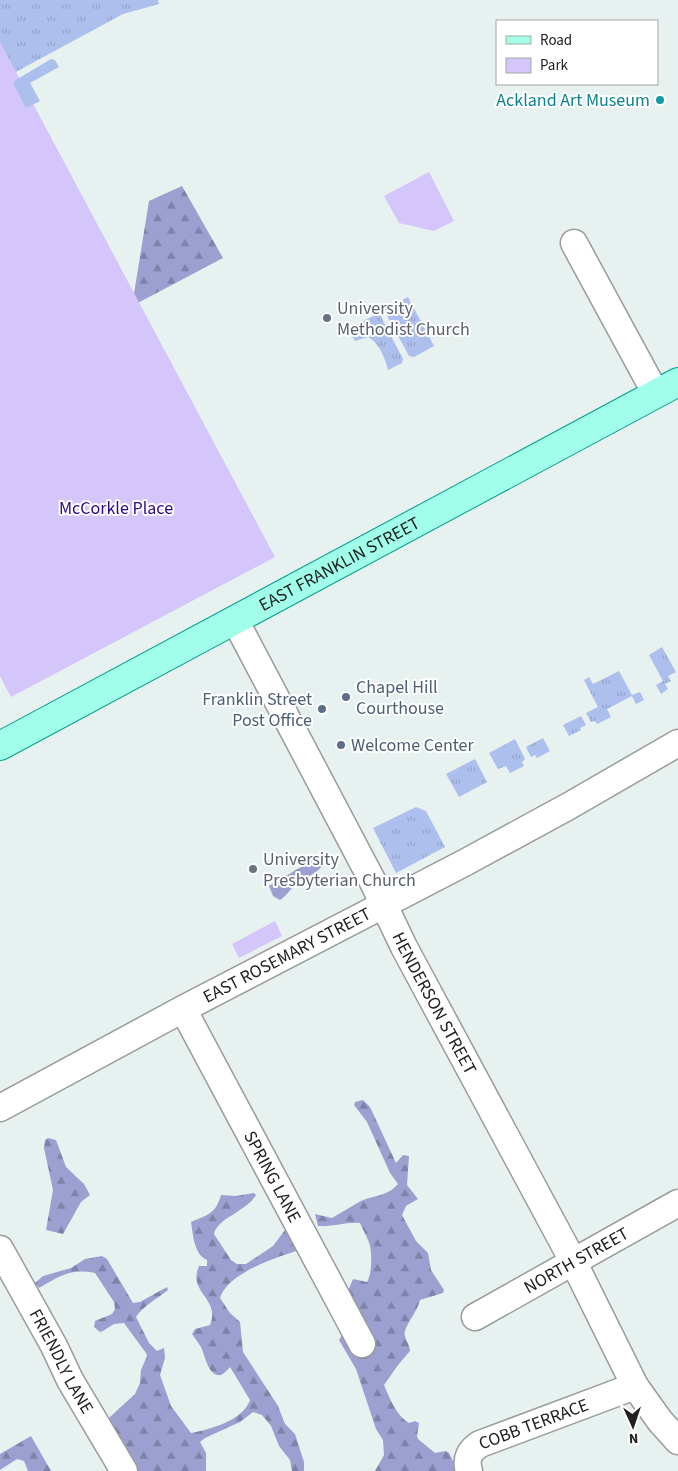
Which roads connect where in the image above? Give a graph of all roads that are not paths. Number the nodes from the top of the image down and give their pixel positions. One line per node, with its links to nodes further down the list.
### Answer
1 (574, 244): 2 (street)
2 (667, 388): 3 (main road, EAST FRANKLIN STREET)
3 (235, 620): 5 (main road, EAST FRANKLIN STREET); 6 (street, HENDERSON STREET)
4 (678, 743): 6 (street, EAST ROSEMARY STREET)
5 (0, 746)
6 (384, 903): 7 (street, EAST ROSEMARY STREET); 11 (street, HENDERSON STREET)
7 (183, 1009): 8 (street, EAST ROSEMARY STREET); 13 (street, SPRING LANE)
8 (0, 1108)
9 (678, 1203): 11 (street, NORTH STREET)
10 (0, 1249): 16 (street, FRIENDLY LANE)
11 (573, 1260): 12 (street, NORTH STREET); 14 (street, HENDERSON STREET)
12 (474, 1317)
13 (362, 1344)
14 (635, 1386): 15 (street); 17 (street, COBB TERRACE)
15 (678, 1442)
16 (124, 1471)
17 (469, 1471)

